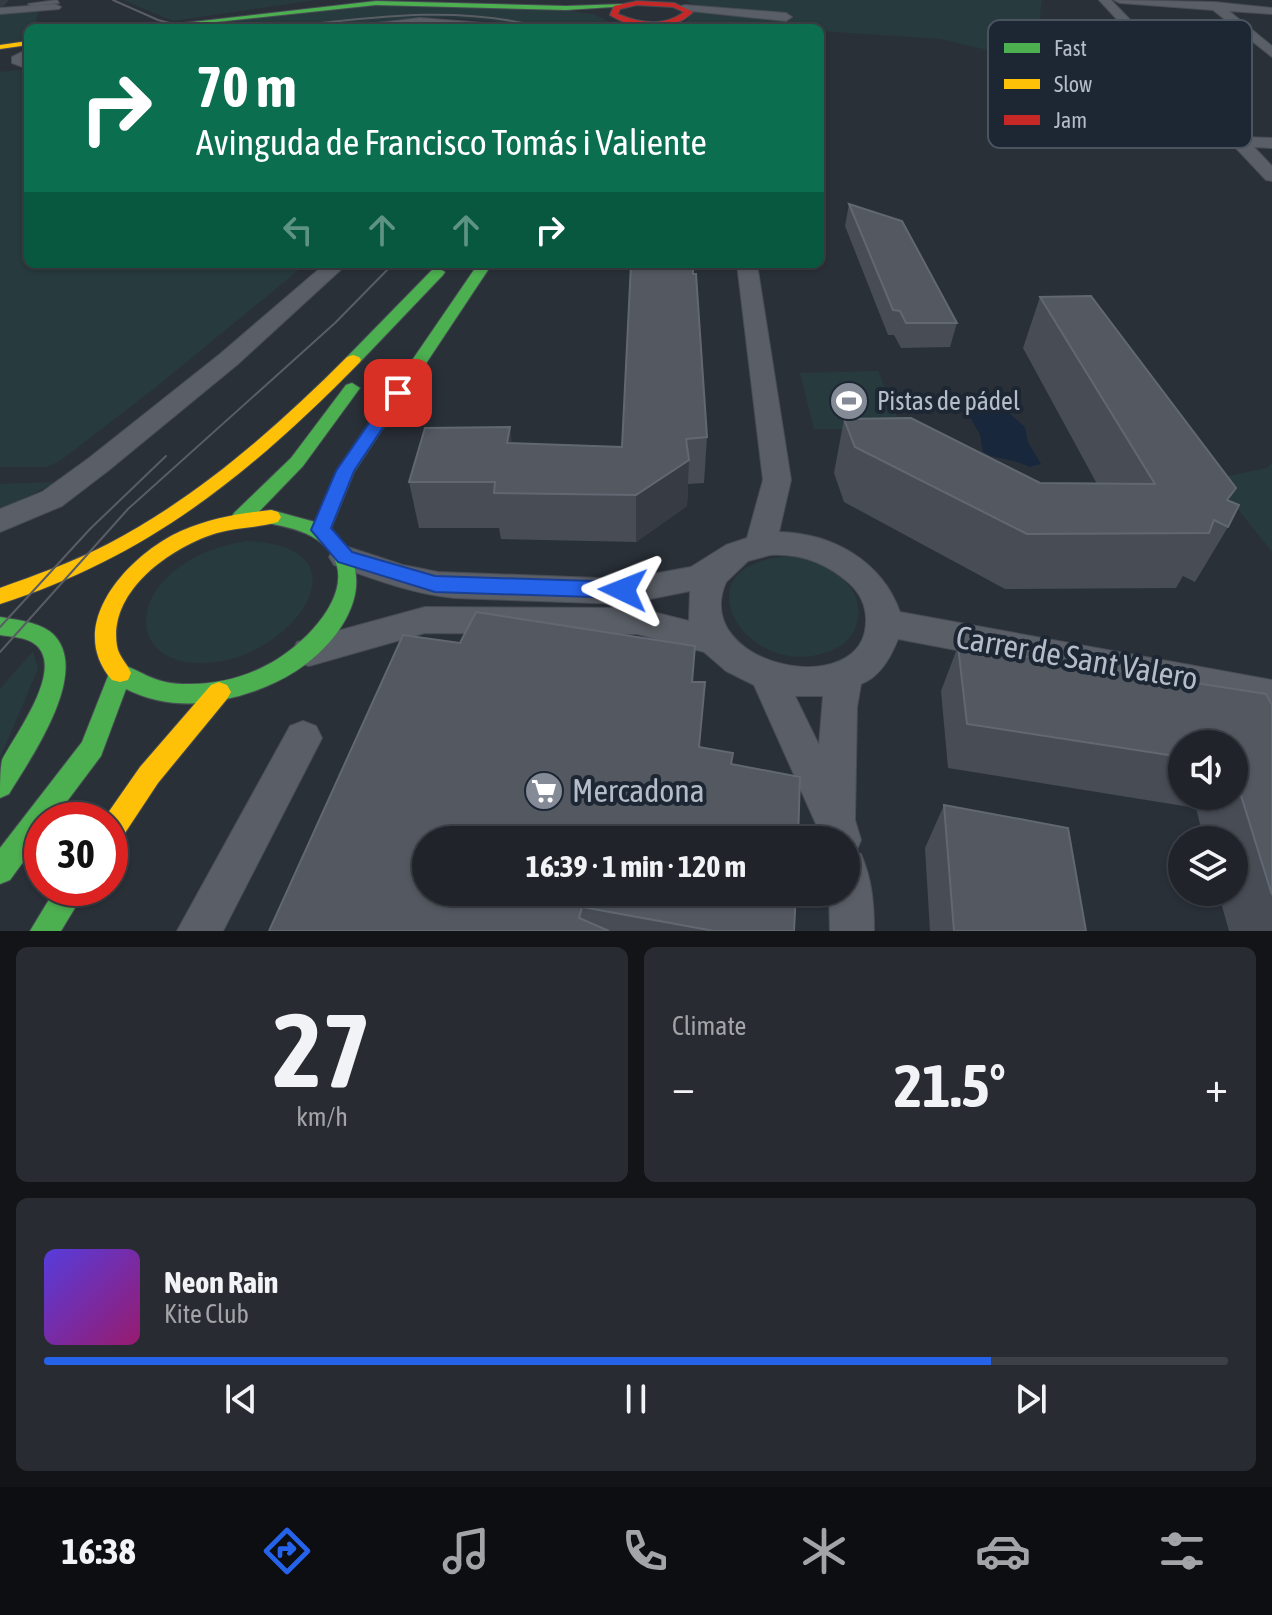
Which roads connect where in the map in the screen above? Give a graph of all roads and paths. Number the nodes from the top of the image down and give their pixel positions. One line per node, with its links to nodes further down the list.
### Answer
1 (334, 0): 8 (main road)
2 (464, 0): 8 (main road)
3 (790, 0): 16 (street)
4 (1105, 0): 14 (street)
5 (1120, 0): 9 (street)
6 (56, 3): 7 (lane); 10 (street); 17 (street)
7 (31, 4)
8 (492, 4): 12 (main road)
9 (1214, 4): 11 (street); 15 (street)
10 (0, 11)
11 (1272, 11)
12 (626, 12): 13 (main road)
13 (672, 14): 16 (street)
14 (1124, 20)
15 (1233, 20)
16 (784, 22)
17 (51, 24)
18 (421, 24): 19 (street)
19 (463, 24)
20 (1252, 36): 23 (street)
21 (24, 44): 22 (main road)
22 (0, 47)
23 (1272, 53)
24 (24, 60): 25 (street)
25 (1, 66)
26 (1252, 142): 27 (street)
27 (1272, 143)
28 (1246, 148): 29 (street)
29 (1272, 176)
30 (332, 268): 35 (street)
31 (441, 268): 34 (main road); 40 (main road)
32 (482, 268): 36 (main road)
33 (748, 268): 37 (street)
34 (241, 518): 36 (main road); 45 (main road)
35 (0, 521)
36 (321, 530): 38 (main road)
37 (761, 545): 39 (street); 41 (street)
38 (345, 557): 39 (street); 44 (main road)
39 (717, 569): 43 (street)
40 (0, 596)
41 (885, 623): 46 (street); 49 (street, Carrer de Sant Valero)
42 (0, 626): 51 (main road)
43 (716, 641): 44 (street); 47 (street)
44 (304, 653): 48 (main road)
45 (120, 674): 48 (main road); 55 (main road)
46 (845, 676): 47 (street); 54 (street)
47 (768, 677): 53 (street)
48 (219, 692): 52 (main road)
49 (1271, 694)
50 (303, 738): 59 (street)
51 (0, 786)
52 (128, 806)
53 (835, 826)
54 (838, 826)
55 (0, 870)
56 (61, 906): 58 (main road)
57 (852, 906): 60 (street)
58 (44, 931)
59 (199, 931)
60 (852, 931)

